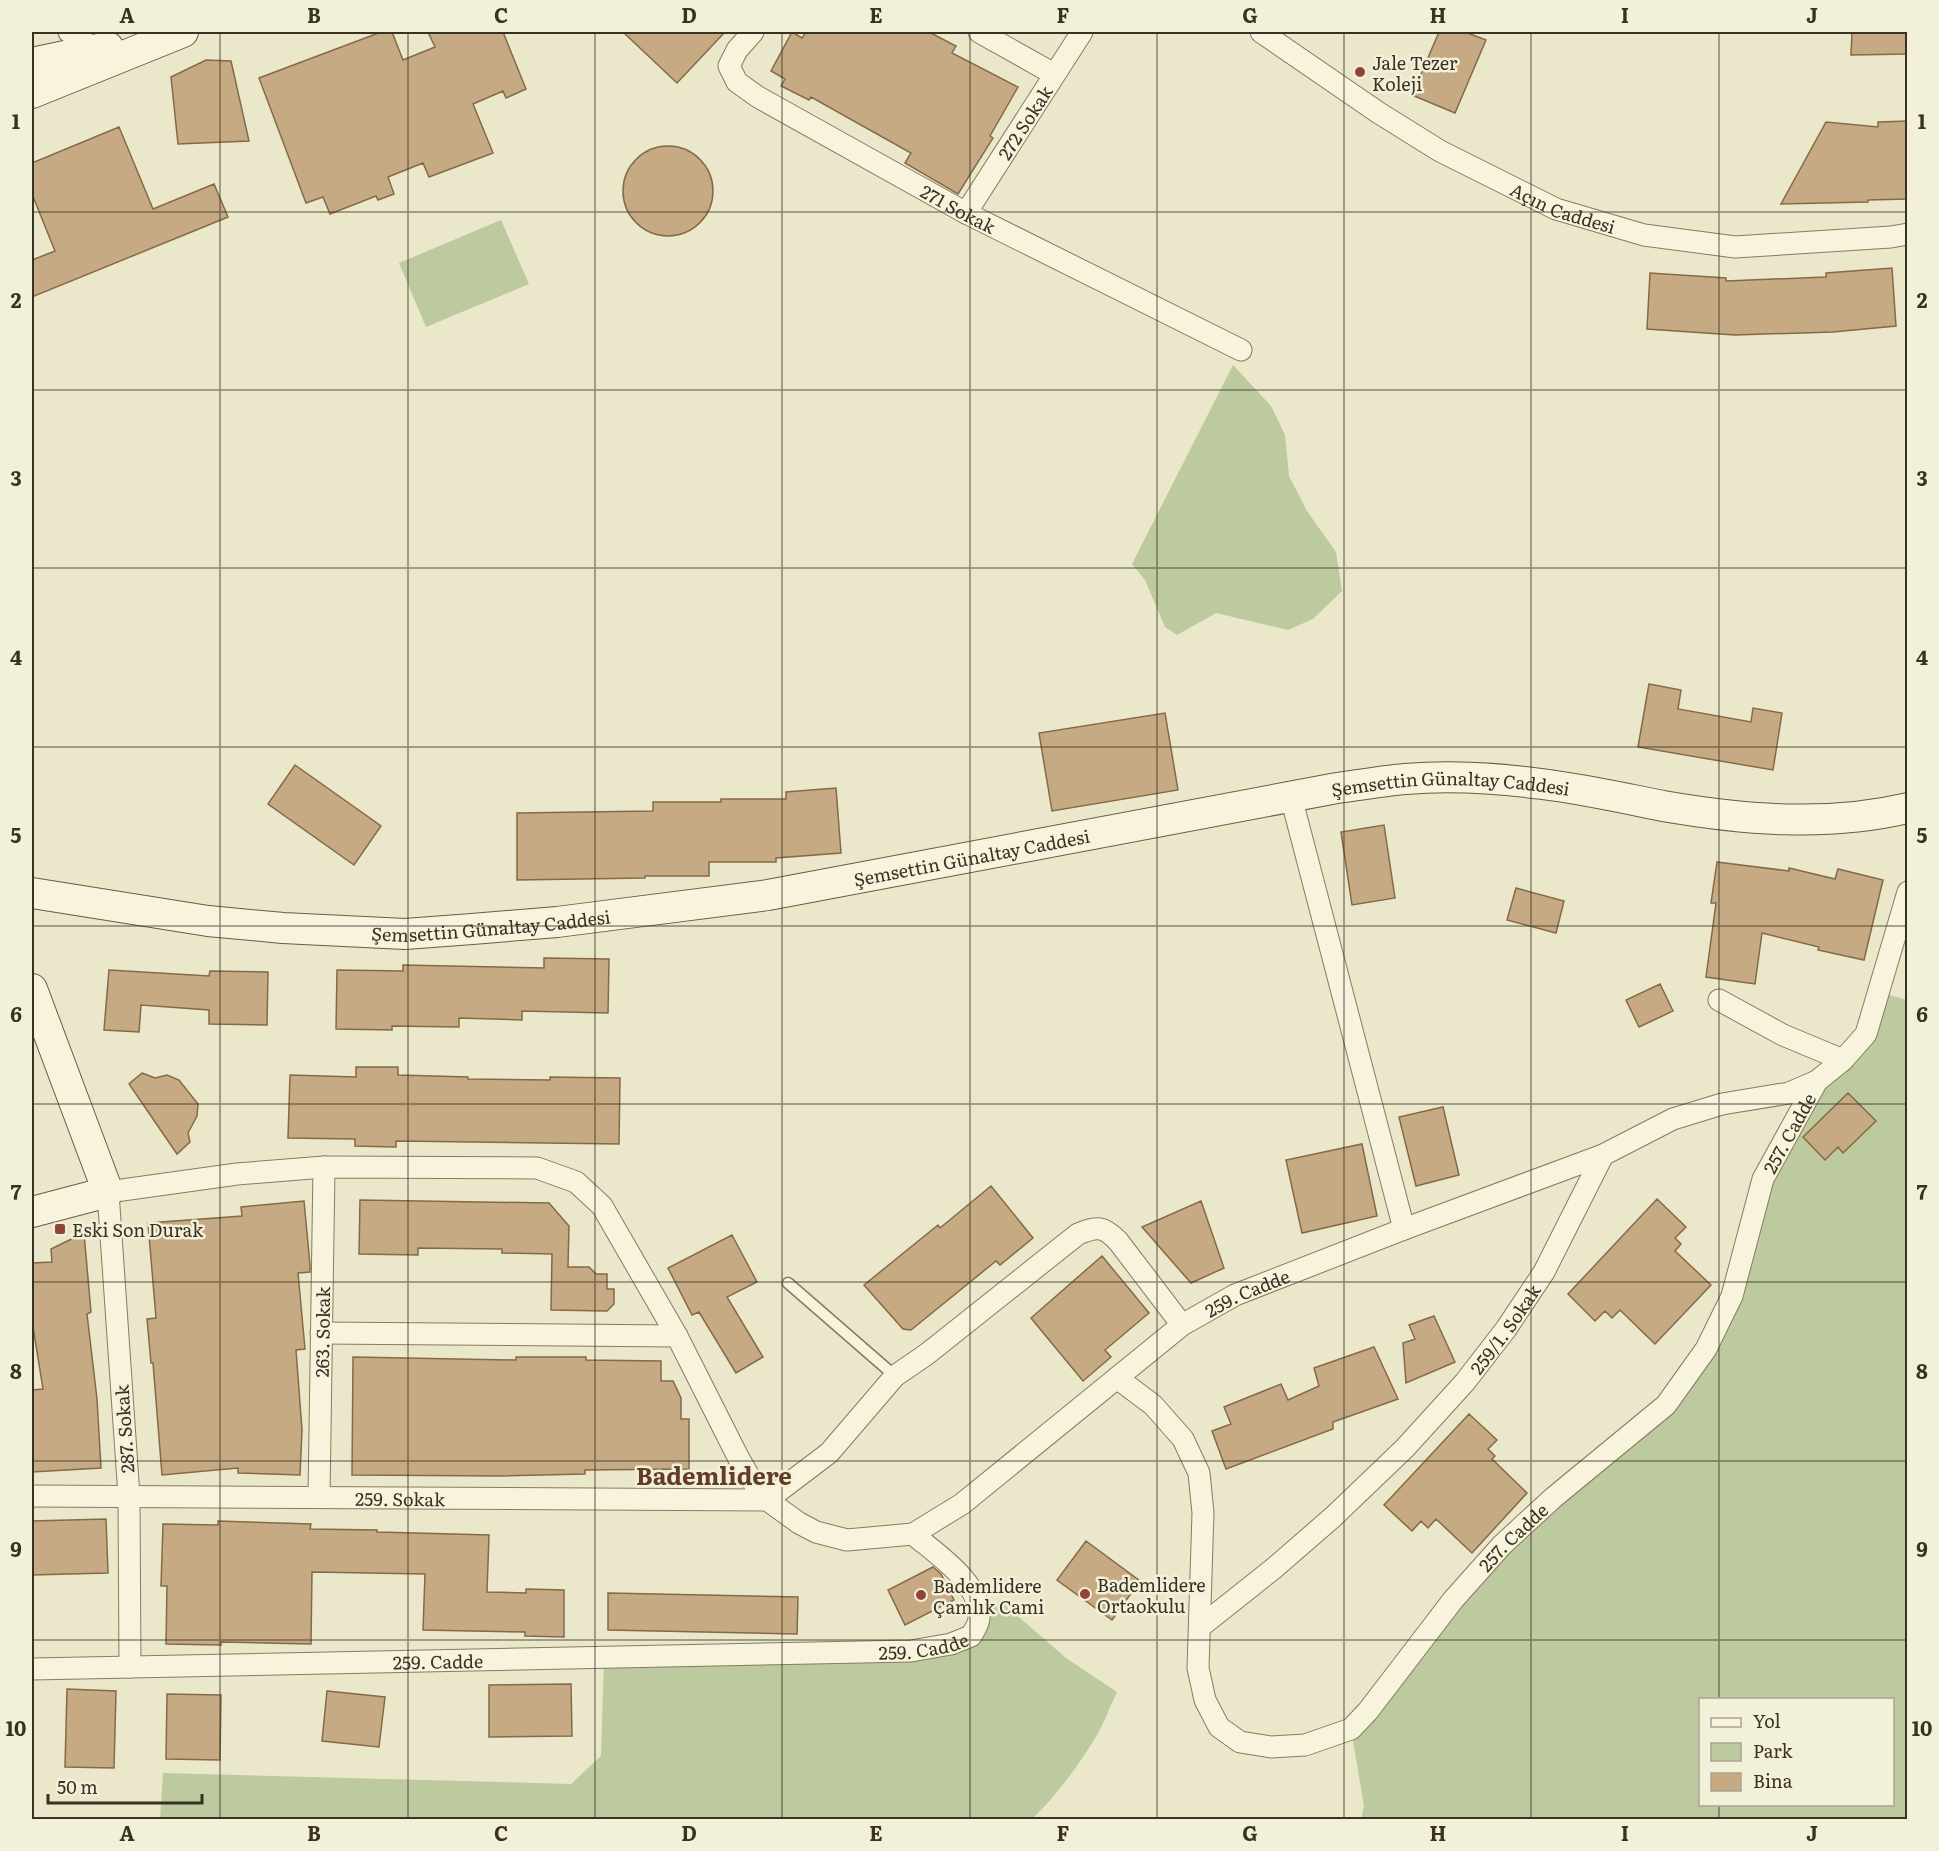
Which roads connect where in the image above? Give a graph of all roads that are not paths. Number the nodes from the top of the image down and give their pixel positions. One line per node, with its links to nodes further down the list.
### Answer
1 (69, 32): 8 (street)
2 (175, 32): 8 (street)
3 (183, 32): 11 (street)
4 (753, 32): 12 (street, 271 Sokak)
5 (979, 32): 10 (street)
6 (1082, 32): 10 (street, 272 Sokak)
7 (1261, 32): 13 (street, Açın Caddesi)
8 (97, 50): 9 (street)
9 (32, 63)
10 (1054, 74): 12 (street, 272 Sokak)
11 (32, 93)
12 (966, 213): 14 (street, 271 Sokak)
13 (1908, 234)
14 (1241, 350)
15 (1291, 796): 16 (street, Şemsettin Günaltay Caddesi); 18 (street, Şemsettin Günaltay Caddesi); 27 (street)
16 (1908, 808)
17 (1908, 892): 21 (street, 257. Cadde)
18 (32, 893)
19 (32, 989): 25 (street)
20 (1719, 1000): 21 (street)
21 (1843, 1060): 22 (street, 257. Cadde)
22 (1817, 1081): 23 (street); 39 (street, 257. Cadde)
23 (1603, 1155): 27 (street, 259. Cadde); 39 (street, 259/1. Sokak)
24 (324, 1167): 25 (street); 30 (street, 263. Sokak); 31 (street)
25 (108, 1192): 26 (street); 35 (street, 287. Sokak)
26 (32, 1212)
27 (1404, 1229): 29 (street, 259. Cadde)
28 (788, 1283): 32 (lane)
29 (1182, 1326): 32 (street); 33 (street, 259. Cadde)
30 (321, 1333): 31 (street); 36 (street, 263. Sokak)
31 (678, 1336): 37 (street)
32 (895, 1376): 37 (street)
33 (1117, 1378): 38 (street, 259. Cadde); 39 (street, 257. Cadde)
34 (32, 1496): 35 (street, 259. Sokak)
35 (129, 1496): 36 (street, 259. Sokak); 40 (street, 287. Sokak)
36 (319, 1497): 37 (street, 259. Sokak)
37 (767, 1500): 38 (street)
38 (913, 1534): 40 (street, 259. Cadde)
39 (1200, 1627)
40 (130, 1667): 41 (street)
41 (32, 1669)

